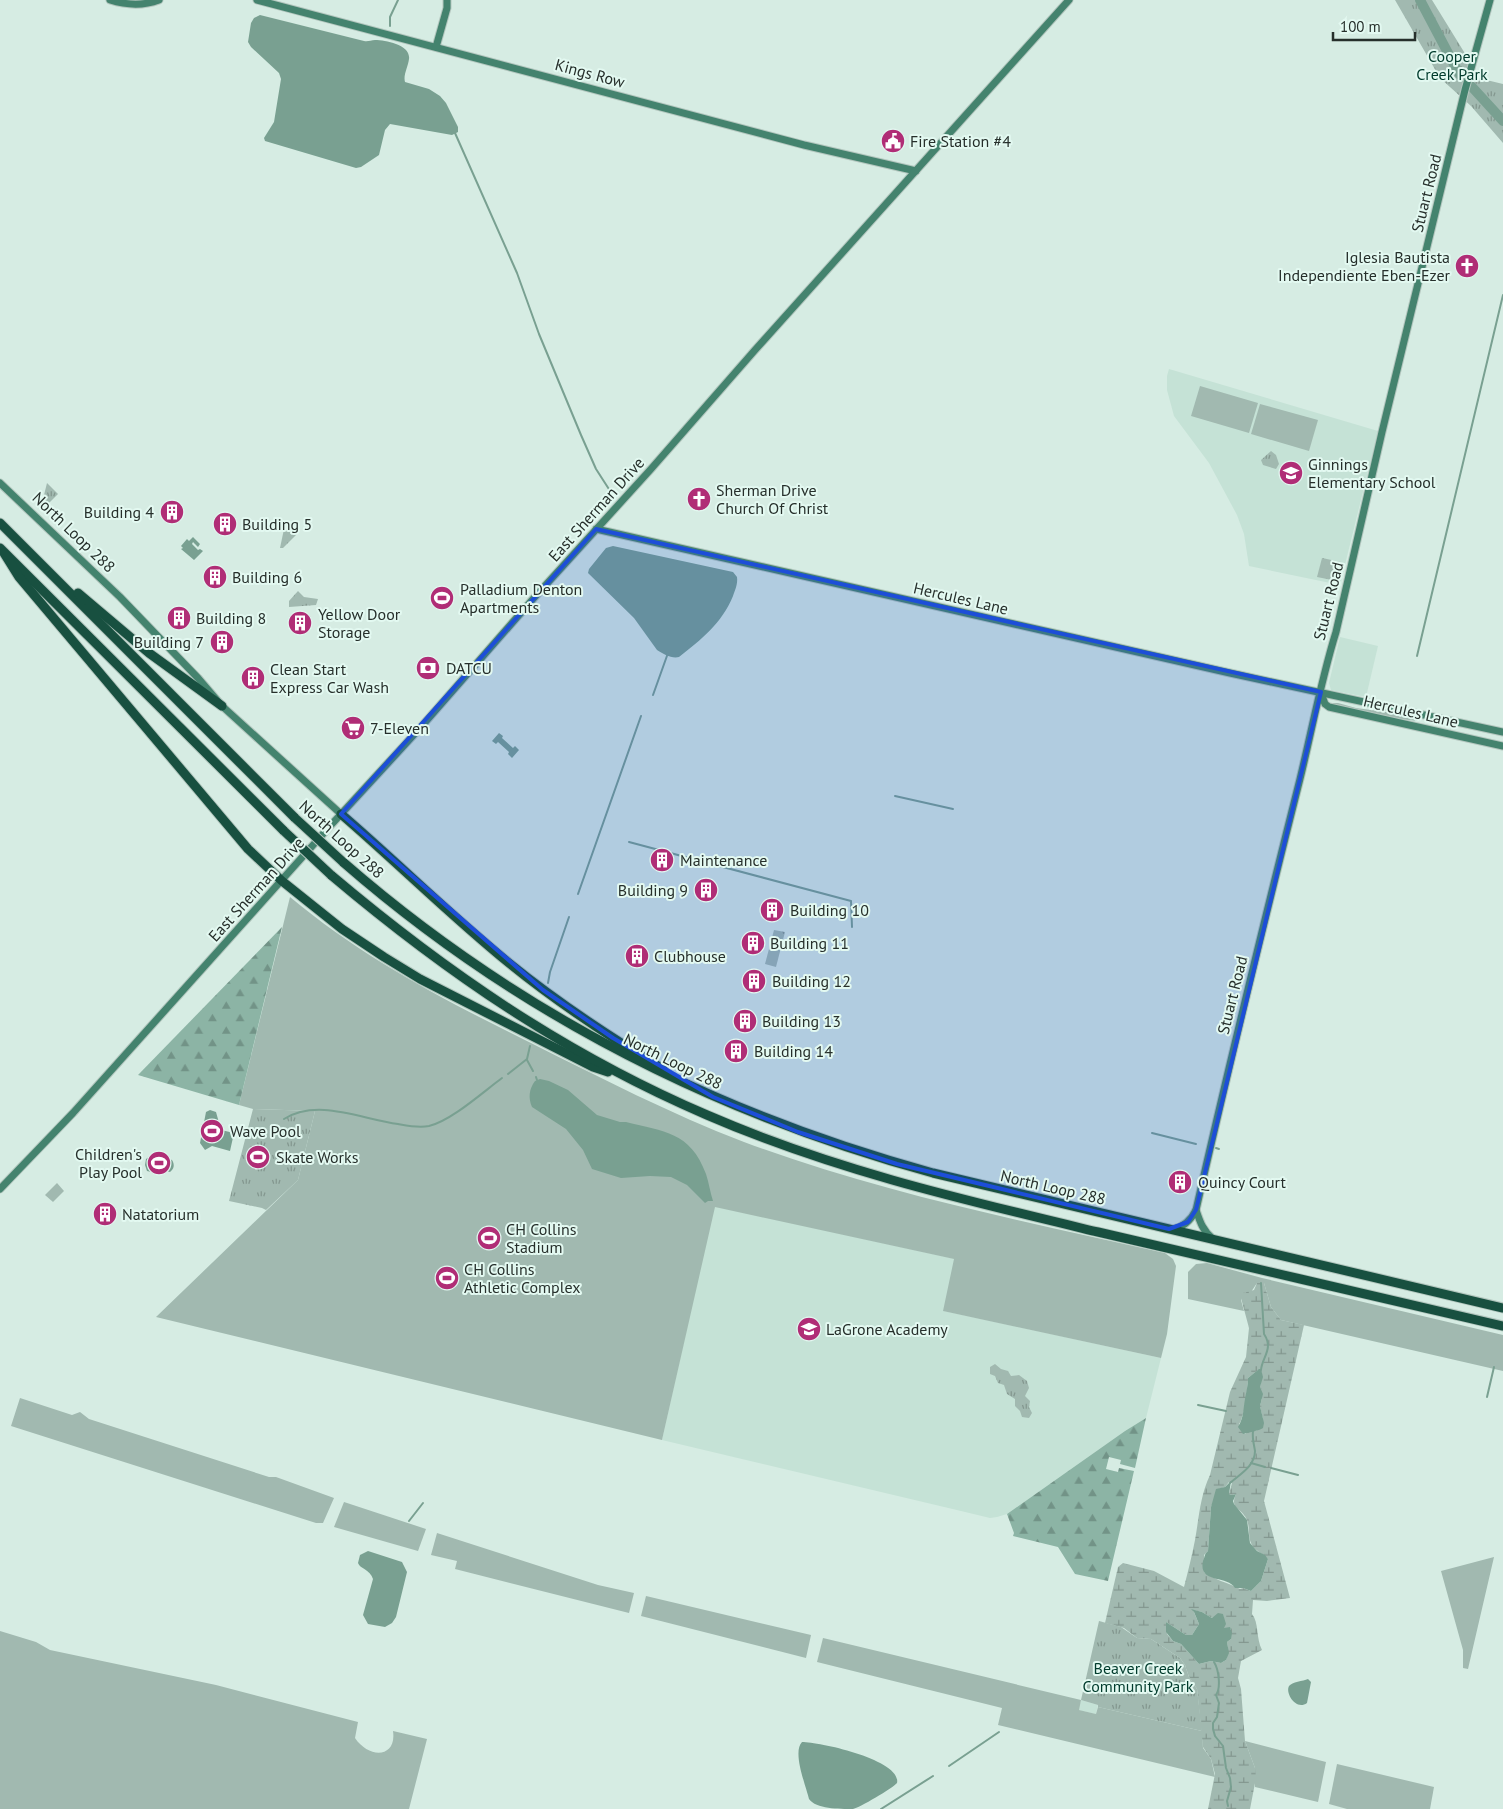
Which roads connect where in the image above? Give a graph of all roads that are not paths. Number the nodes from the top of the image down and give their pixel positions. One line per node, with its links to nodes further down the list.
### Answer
1 (110, 0): 2 (street)
2 (159, 0)
3 (257, 0): 7 (street, Kings Row)
4 (447, 0): 7 (street)
5 (1069, 0): 8 (street, East Sherman Drive)
6 (1490, 0): 14 (street, Stuart Road)
7 (436, 47): 8 (street, Kings Row)
8 (916, 171): 11 (street, East Sherman Drive)
9 (0, 483): 15 (street, North Loop 288)
10 (0, 522): 13 (highway, North Loop 288)
11 (596, 529): 14 (street, Hercules Lane); 18 (street, East Sherman Drive)
12 (2, 551): 19 (highway); 20 (highway, North Loop 288, bridge)
13 (32, 555): 15 (highway); 21 (highway, North Loop 288, bridge)
14 (1321, 692): 16 (street, Hercules Lane); 17 (street, Hercules Lane); 23 (street, Stuart Road)
15 (222, 706): 18 (street, North Loop 288)
16 (1503, 732)
17 (1503, 746)
18 (341, 814): 19 (street, East Sherman Drive); 21 (highway)
19 (282, 881): 20 (highway); 22 (street, East Sherman Drive)
20 (650, 1088): 29 (highway, North Loop 288)
21 (714, 1098): 24 (highway, North Loop 288)
22 (0, 1189)
23 (1196, 1210): 24 (street); 25 (street)
24 (1169, 1229): 25 (highway, North Loop 288)
25 (1215, 1240): 26 (highway, North Loop 288)
26 (1443, 1294): 27 (highway); 28 (highway, North Loop 288)
27 (1503, 1303)
28 (1503, 1308)
29 (1502, 1326)

